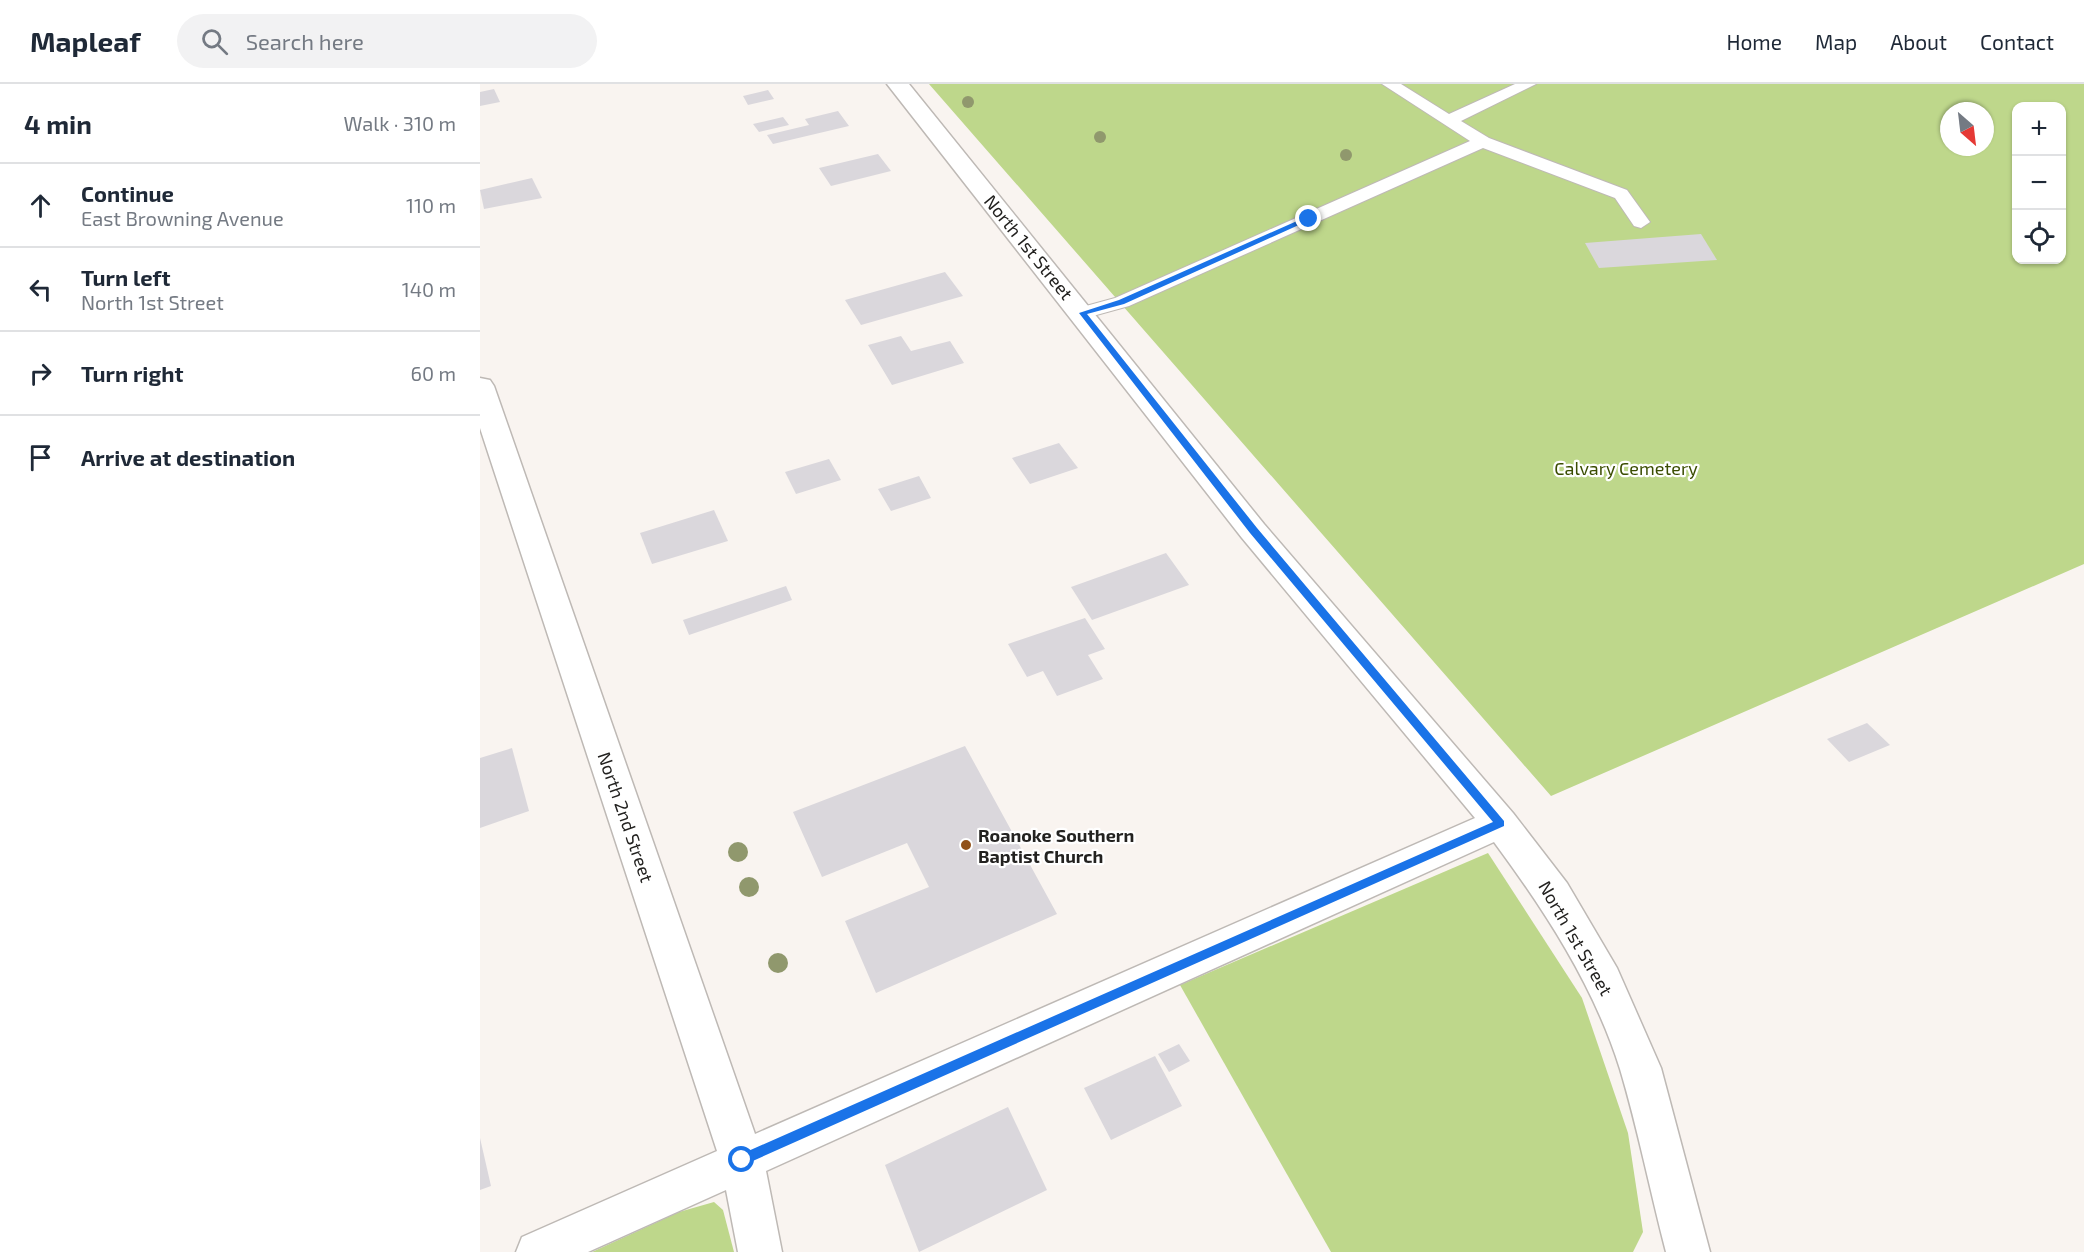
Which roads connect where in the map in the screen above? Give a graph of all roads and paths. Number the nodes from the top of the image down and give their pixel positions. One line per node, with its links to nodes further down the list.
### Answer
1 (898, 84): 7 (street, North 1st Street)
2 (1390, 84): 4 (lane)
3 (1528, 84): 4 (lane)
4 (1448, 121): 5 (lane)
5 (1483, 142): 6 (lane); 7 (lane)
6 (1641, 222)
7 (1082, 313): 9 (street, North 1st Street)
8 (480, 386): 10 (street, North 2nd Street)
9 (1500, 824): 10 (street); 13 (street, North 1st Street)
10 (742, 1160): 11 (street); 12 (street, North 2nd Street)
11 (538, 1252)
12 (760, 1252)
13 (1688, 1252)

